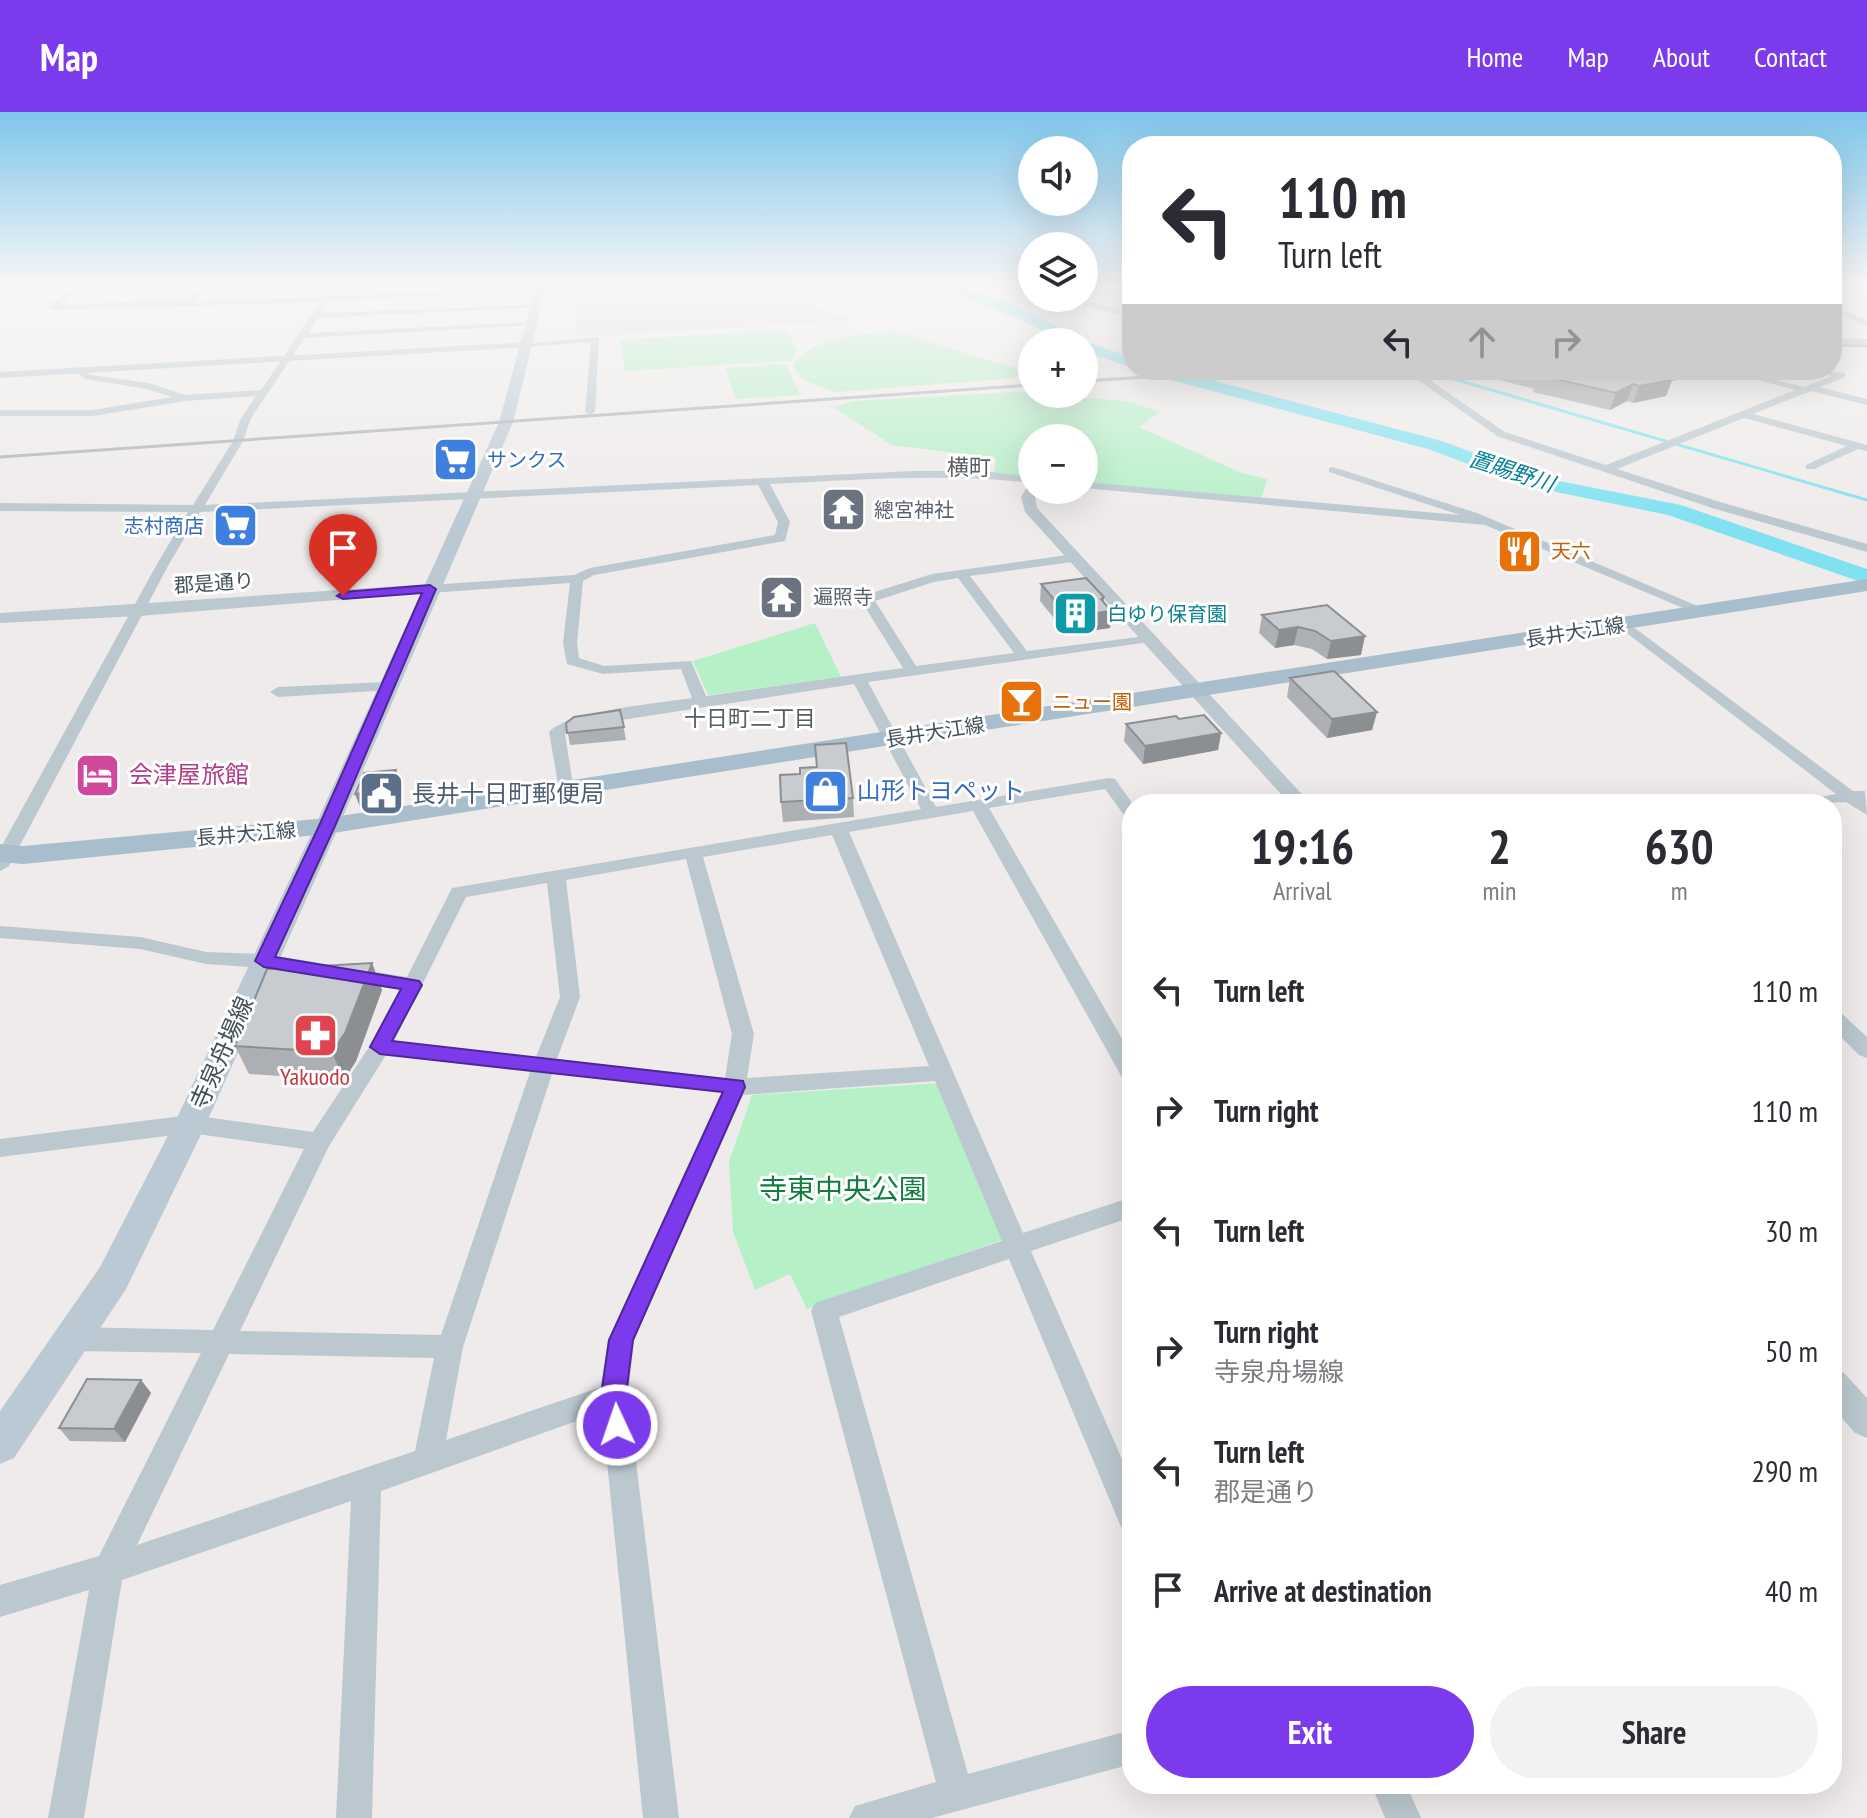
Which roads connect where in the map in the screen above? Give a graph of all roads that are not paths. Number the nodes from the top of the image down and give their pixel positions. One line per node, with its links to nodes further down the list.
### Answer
1 (208, 363): 5 (street)
2 (286, 363): 11 (street)
3 (521, 363): 24 (main road, 寺泉舟場線)
4 (594, 363): 14 (street)
5 (78, 370): 6 (street); 12 (street)
6 (0, 375)
7 (1423, 380): 19 (street)
8 (1770, 380): 10 (street)
9 (1828, 380): 10 (street)
10 (1806, 388): 13 (street); 16 (street)
11 (264, 393): 12 (street); 27 (street)
12 (185, 398): 15 (street)
13 (1867, 402)
14 (590, 412)
15 (0, 413)
16 (1741, 414): 17 (street); 19 (street)
17 (1862, 446): 18 (street)
18 (1810, 467)
19 (1606, 469): 29 (street)
20 (1333, 470): 28 (street)
21 (1018, 478): 22 (street)
22 (762, 481): 24 (street); 32 (street)
23 (1098, 486): 28 (street)
24 (473, 495): 27 (street); 34 (main road, 寺泉舟場線)
25 (1029, 504): 30 (street)
26 (0, 507): 27 (street)
27 (198, 509): 36 (street)
28 (1485, 521): 35 (street)
29 (1867, 548)
30 (1074, 558): 31 (street); 39 (street)
31 (961, 573): 40 (street); 41 (street)
32 (577, 579): 34 (street); 46 (street)
33 (1867, 585): 35 (main road, 長井大江線)
34 (430, 589): 36 (street, 郡是通り); 43 (main road, 寺泉舟場線)
35 (1700, 610): 38 (main road, 長井大江線)
36 (139, 611): 37 (street, 郡是通り); 58 (street)
37 (0, 618)
38 (1624, 624): 44 (main road, 長井大江線); 50 (street)
39 (1149, 638): 40 (street); 44 (street)
40 (1024, 656): 41 (street)
41 (912, 671): 42 (street)
42 (859, 680): 46 (street); 47 (street)
43 (386, 687): 45 (street); 55 (main road, 寺泉舟場線)
44 (1198, 690): 47 (main road, 長井大江線); 49 (street)
45 (278, 692)
46 (701, 701): 48 (street)
47 (892, 739): 48 (main road, 長井大江線); 54 (street)
48 (566, 791): 55 (main road, 長井大江線)
49 (1292, 794)
50 (1858, 795): 53 (street)
51 (1122, 801): 52 (street)
52 (978, 805): 54 (street); 66 (street)
53 (1867, 810)
54 (930, 811): 56 (street)
55 (327, 826): 58 (main road, 長井大江線); 61 (main road, 寺泉舟場線)
56 (838, 828): 57 (street); 68 (street)
57 (693, 852): 59 (street); 69 (street)
58 (2, 858)
59 (556, 877): 62 (street); 67 (street)
60 (0, 932): 61 (street)
61 (264, 961): 62 (street); 70 (main road, 寺泉舟場線)
62 (413, 985): 64 (street)
63 (1842, 1026): 65 (street)
64 (380, 1047): 67 (street); 71 (street)
65 (1867, 1050)
66 (1122, 1057)
67 (543, 1067): 69 (street); 77 (street)
68 (942, 1073): 69 (street); 74 (street)
69 (735, 1087): 78 (street)
70 (190, 1124): 71 (street); 72 (street); 75 (main road, 寺泉舟場線)
71 (319, 1142): 76 (street)
72 (0, 1148)
73 (1122, 1210): 74 (street)
74 (1015, 1246): 84 (street); 88 (street)
75 (74, 1339): 76 (street); 81 (main road, 寺泉舟場線)
76 (222, 1342): 77 (street); 85 (street)
77 (450, 1347): 82 (street)
78 (614, 1395): 82 (street); 92 (street)
79 (1842, 1395): 80 (street)
80 (1867, 1422)
81 (0, 1445)
82 (428, 1459): 83 (street)
83 (367, 1483): 85 (street); 91 (street)
84 (1122, 1494)
85 (108, 1571): 86 (street); 90 (street)
86 (0, 1601)
87 (1122, 1750): 88 (street)
88 (956, 1793): 93 (street)
89 (1392, 1794): 94 (street)
90 (66, 1818)
91 (354, 1818)
92 (661, 1818)
93 (867, 1818)
94 (1403, 1818)

